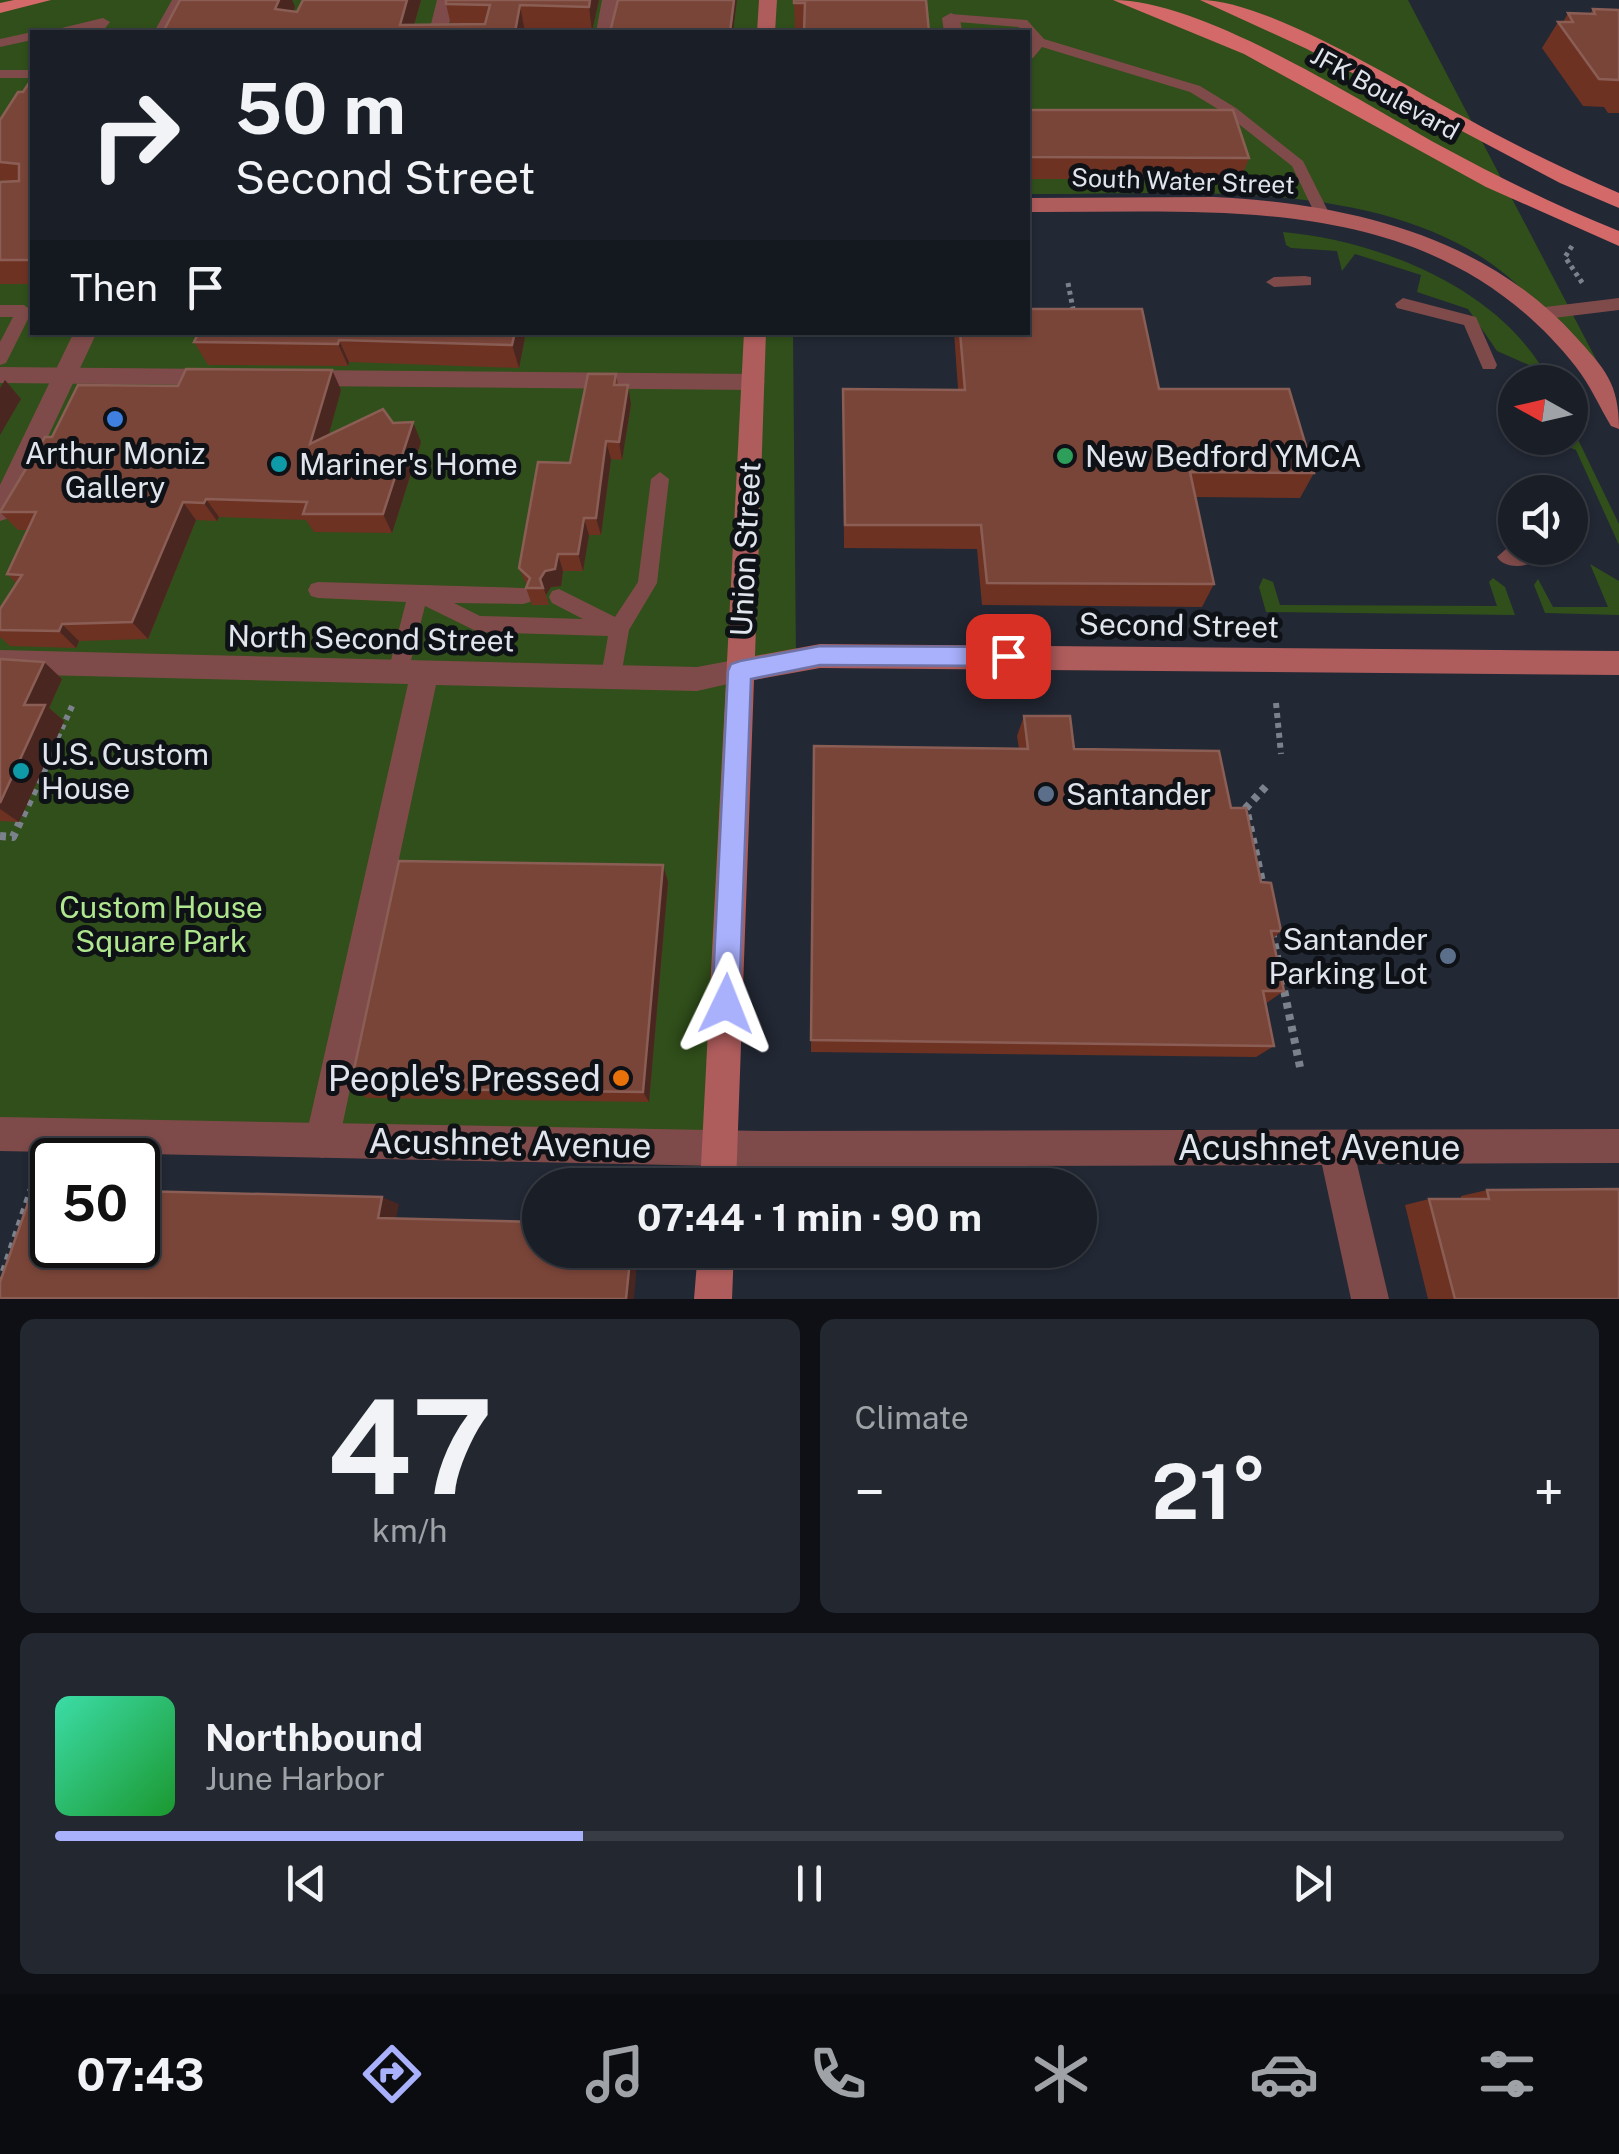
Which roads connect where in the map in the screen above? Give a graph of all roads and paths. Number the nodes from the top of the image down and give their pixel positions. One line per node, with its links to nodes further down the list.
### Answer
1 (42, 0): 8 (main road)
2 (181, 0): 12 (street)
3 (446, 0): 13 (street)
4 (611, 0): 14 (street)
5 (768, 0): 15 (main road)
6 (1122, 0): 27 (main road, JFK Boulevard)
7 (1208, 0): 24 (main road, JFK Boulevard)
8 (0, 8)
9 (952, 25): 16 (lane)
10 (62, 30): 11 (lane)
11 (97, 30)
12 (163, 30)
13 (438, 30)
14 (605, 30)
15 (766, 30)
16 (1028, 30)
17 (1030, 32): 19 (lane)
18 (30, 36): 20 (lane)
19 (1039, 42): 21 (lane); 26 (lane)
20 (0, 43)
21 (1030, 53)
22 (0, 74): 23 (lane)
23 (30, 74)
24 (1619, 201)
25 (1030, 205): 26 (main road, South Water Street)
26 (1321, 213): 36 (main road, South Water Street)
27 (1619, 240)
28 (1572, 246): 32 (path)
29 (1274, 282): 30 (lane)
30 (1305, 282)
31 (1068, 283): 37 (path)
32 (1579, 294)
33 (1403, 304): 41 (lane)
34 (1619, 304): 36 (lane)
35 (0, 310): 40 (lane)
36 (1536, 314): 47 (main road, South Water Street)
37 (1076, 322)
38 (84, 335): 43 (street)
39 (756, 335): 46 (main road, Union Street)
40 (0, 358)
41 (1489, 365)
42 (0, 375): 43 (street)
43 (64, 376): 44 (street); 49 (street)
44 (245, 377)
45 (284, 378): 46 (street)
46 (754, 382): 57 (main road, Union Street)
47 (1619, 420)
48 (660, 480): 54 (lane)
49 (0, 511)
50 (318, 590): 51 (lane)
51 (418, 594): 52 (lane); 54 (lane); 58 (lane)
52 (523, 596)
53 (559, 597): 54 (lane)
54 (620, 628): 59 (lane)
55 (0, 662): 58 (street, North Second Street)
56 (1619, 663): 57 (main road, Second Street)
57 (740, 671): 59 (street, North Second Street); 72 (main road, Union Street)
58 (412, 672): 59 (street, North Second Street); 70 (street)
59 (611, 676)
60 (74, 702): 64 (path)
61 (1276, 703): 62 (path)
62 (1281, 754)
63 (1269, 783): 65 (path)
64 (0, 836)
65 (1266, 900)
66 (1270, 919): 67 (path)
67 (1300, 1067)
68 (0, 1134): 69 (street, Acushnet Avenue)
69 (50, 1135): 70 (street, Acushnet Avenue); 76 (path)
70 (322, 1140): 72 (street, Acushnet Avenue)
71 (1619, 1146): 73 (street, Acushnet Avenue)
72 (719, 1148): 73 (street, Acushnet Avenue); 74 (main road, Union Street)
73 (1336, 1148): 78 (street)
74 (718, 1168)
75 (715, 1268): 77 (main road)
76 (0, 1283)
77 (714, 1299)
78 (1370, 1299)

